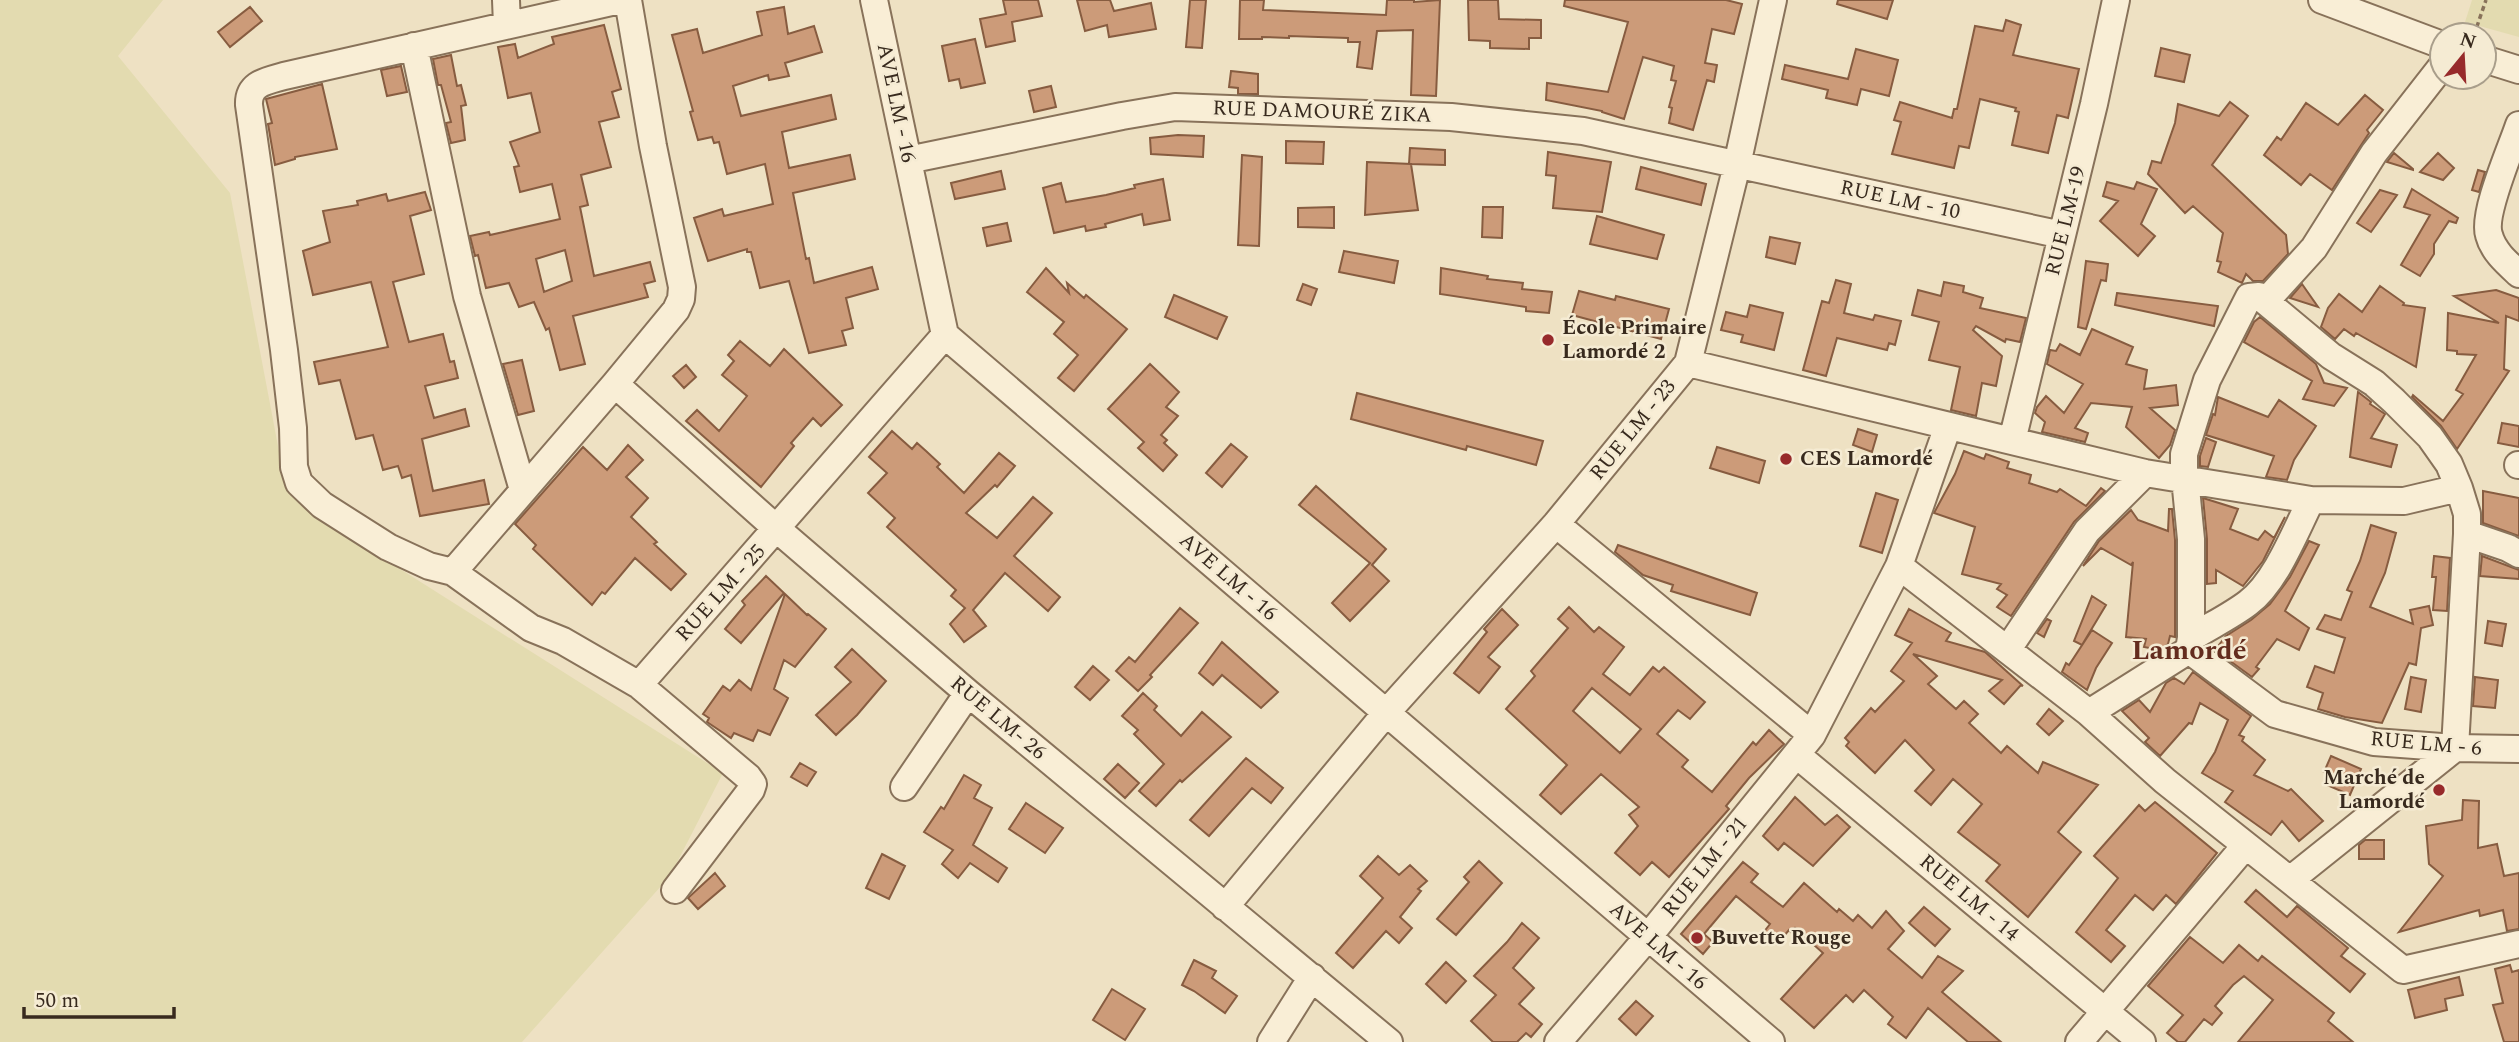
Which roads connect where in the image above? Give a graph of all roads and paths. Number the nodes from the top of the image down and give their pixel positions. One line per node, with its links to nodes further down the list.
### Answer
1 (620, 0): 8 (street)
2 (628, 0): 23 (street)
3 (874, 0): 16 (street, AVE LM - 16)
4 (1773, 0): 17 (street, RUE LM - 23)
5 (2116, 0): 18 (street, RUE LM-19)
6 (2322, 0): 10 (street)
7 (2486, 0): 9 (path)
8 (507, 13): 11 (street)
9 (2479, 21)
10 (2428, 40)
11 (414, 46): 29 (street); 36 (street)
12 (2498, 63): 13 (street)
13 (2519, 69)
14 (2428, 84): 20 (street)
15 (2519, 125): 19 (street)
16 (908, 160): 17 (street, RUE DAMOURÉ ZIKA); 21 (street, AVE LM - 16)
17 (1737, 165): 18 (street, RUE LM - 10); 22 (street, RUE LM - 23)
18 (2062, 234): 25 (street, RUE LM-19)
19 (2519, 274)
20 (2266, 301): 27 (street); 28 (street)
21 (945, 335): 32 (street, RUE LM - 25); 41 (street, AVE LM - 16)
22 (1688, 363): 24 (street); 31 (street, RUE LM - 23)
23 (615, 384): 29 (street); 32 (street, RUE LM- 26)
24 (1948, 426): 25 (street); 35 (street, RUE LM - 21)
25 (2012, 442): 26 (street)
26 (2146, 474): 27 (street); 38 (street)
27 (2186, 481): 30 (street); 37 (street)
28 (2459, 488): 30 (street); 33 (street)
29 (523, 491): 36 (street)
30 (2311, 500): 37 (street)
31 (1556, 524): 41 (street, RUE LM - 23); 43 (street, RUE LM - 14)
32 (777, 529): 39 (street, RUE LM - 25); 40 (street, RUE LM- 26)
33 (2467, 534): 34 (street); 44 (street)
34 (2519, 554)
35 (1899, 566): 38 (street); 43 (street, RUE LM - 21)
36 (453, 572): 39 (street)
37 (2190, 644): 42 (street); 44 (street, RUE LM - 6)
38 (2008, 649): 42 (street)
39 (639, 685): 49 (street)
40 (968, 693): 46 (street); 50 (street, RUE LM- 26)
41 (1386, 713): 50 (street, RUE LM - 23); 51 (street, AVE LM - 16)
42 (2089, 713): 47 (street)
43 (1804, 745): 51 (street, RUE LM - 21); 54 (street, RUE LM - 14)
44 (2455, 748): 45 (street, RUE LM - 6); 48 (street)
45 (2519, 749)
46 (904, 787)
47 (2245, 846): 48 (street); 54 (street)
48 (2290, 880): 52 (street)
49 (676, 890)
50 (1224, 907): 53 (street, RUE LM- 26)
51 (1648, 937): 57 (street, RUE LM - 21); 58 (street, AVE LM - 16)
52 (2519, 944)
53 (1312, 977): 55 (street); 56 (street, RUE LM- 26)
54 (2105, 1011): 59 (street); 60 (street, RUE LM - 14)
55 (1270, 1042)
56 (1389, 1042)
57 (1558, 1042)
58 (1771, 1042)
59 (2079, 1042)
60 (2141, 1042)

